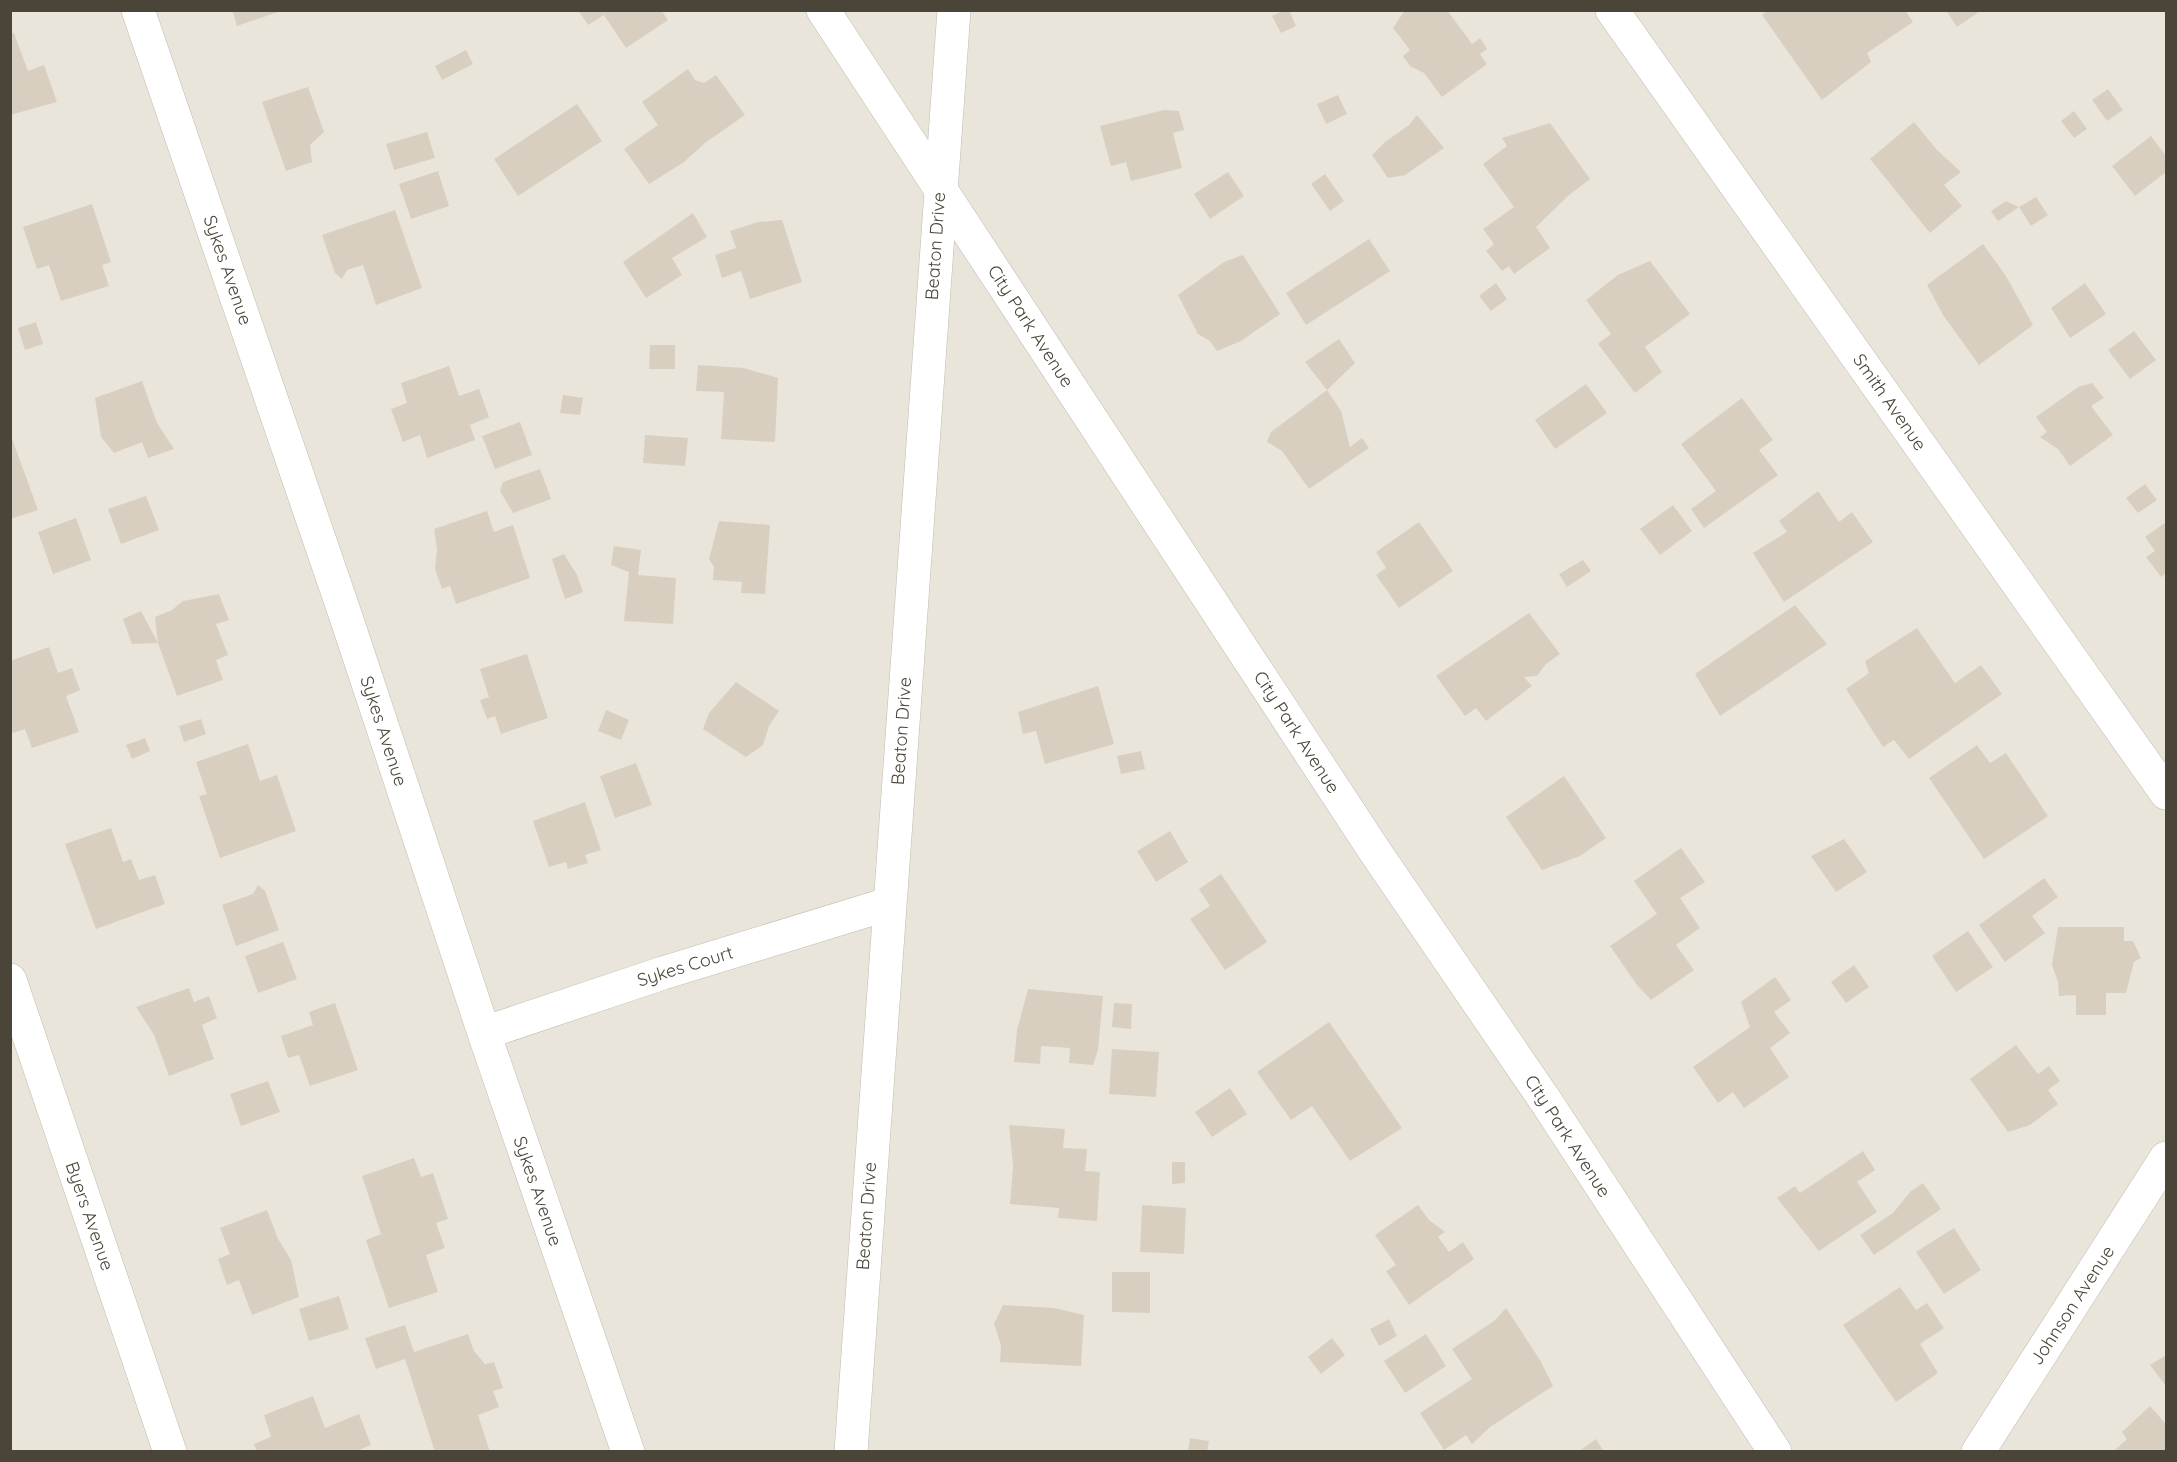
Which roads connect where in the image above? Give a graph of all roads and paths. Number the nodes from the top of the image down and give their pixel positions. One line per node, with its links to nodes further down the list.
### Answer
1 (138, 10): 9 (street, Sykes Avenue)
2 (823, 10): 5 (street, City Park Avenue)
3 (954, 10): 5 (street, Beaton Drive)
4 (1612, 10): 6 (street, Smith Avenue)
5 (940, 187): 7 (street, Beaton Drive); 14 (street, City Park Avenue)
6 (2166, 793)
7 (888, 904): 9 (street, Sykes Court); 13 (street, Beaton Drive)
8 (10, 980): 11 (street, Byers Avenue)
9 (484, 1033): 12 (street, Sykes Avenue)
10 (2166, 1158): 15 (street, Johnson Avenue)
11 (170, 1452)
12 (628, 1452)
13 (851, 1452)
14 (1775, 1452)
15 (1978, 1452)

